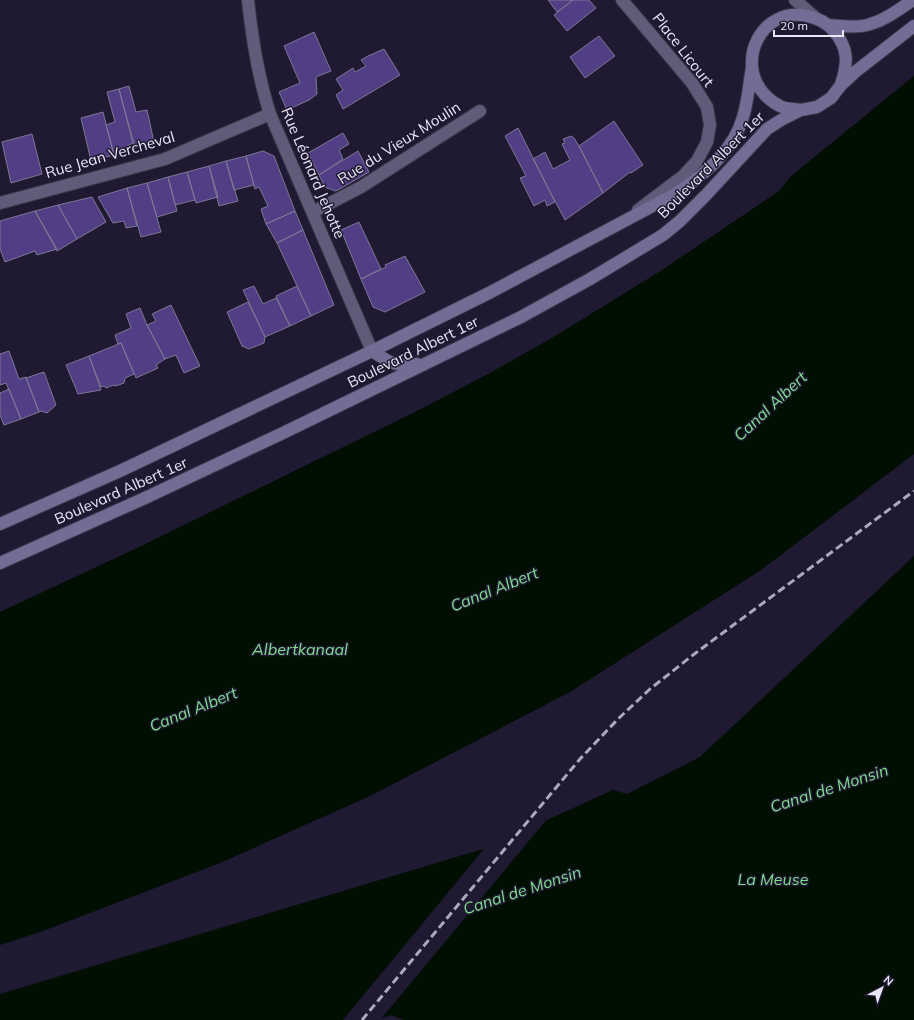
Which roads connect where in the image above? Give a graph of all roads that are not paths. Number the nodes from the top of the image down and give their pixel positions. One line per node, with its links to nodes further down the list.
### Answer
1 (248, 0): 12 (street, Rue Léonard Jehotte)
2 (622, 0): 15 (street, Place Licourt)
3 (795, 0): 5 (street)
4 (913, 0): 6 (main road, Boulevard Albert 1er)
5 (816, 18): 6 (main road, Boulevard Albert 1er); 8 (main road, Boulevard Albert 1er)
6 (829, 25): 9 (main road, Boulevard Albert 1er)
7 (914, 26): 9 (main road, Boulevard Albert 1er)
8 (752, 67): 10 (main road, Boulevard Albert 1er); 15 (main road, Boulevard Albert 1er)
9 (841, 85): 10 (main road, Boulevard Albert 1er)
10 (801, 110): 17 (main road, Boulevard Albert 1er)
11 (480, 111): 14 (street, Rue du Vieux Moulin)
12 (270, 114): 13 (street, Rue Jean Vercheval); 14 (street, Rue Léonard Jehotte)
13 (0, 203)
14 (313, 212): 16 (street, Rue Léonard Jehotte)
15 (615, 226): 16 (main road, Boulevard Albert 1er)
16 (372, 352): 17 (main road); 18 (main road, Boulevard Albert 1er)
17 (428, 362): 19 (main road, Boulevard Albert 1er)
18 (0, 524)
19 (0, 563)

